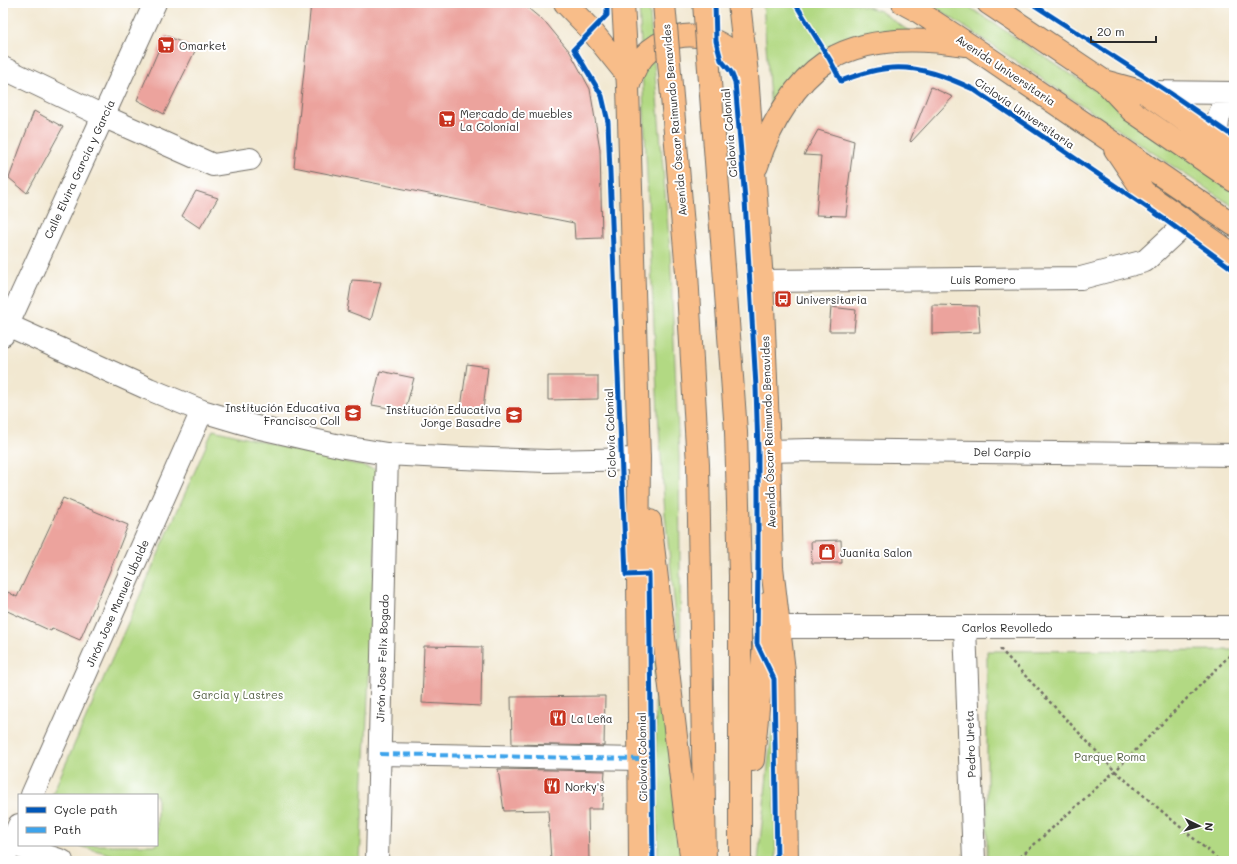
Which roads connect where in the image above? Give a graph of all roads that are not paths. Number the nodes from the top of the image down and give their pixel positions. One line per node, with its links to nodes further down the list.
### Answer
1 (155, 3): 16 (street, Calle Elvira García y García)
2 (565, 3): 12 (main road)
3 (623, 3): 12 (main road)
4 (664, 3): 44 (main road, Avenida Óscar Raimundo Benavides, bridge)
5 (704, 3): 45 (main road, bridge)
6 (740, 3): 11 (main road, Avenida Óscar Raimundo Benavides)
7 (903, 3): 9 (main road, Avenida Universitaria)
8 (988, 3): 13 (main road)
9 (971, 46): 17 (main road, Avenida Universitaria); 20 (main road)
10 (3, 68): 16 (street)
11 (747, 74): 12 (main road); 20 (main road, Avenida Óscar Raimundo Benavides)
12 (628, 81): 31 (main road)
13 (1104, 81): 14 (main road); 21 (main road)
14 (1144, 92): 15 (street); 18 (main road)
15 (1234, 94): 18 (street)
16 (103, 116): 19 (street); 26 (street, Calle Elvira García y García)
17 (1108, 140): 22 (main road, Avenida Universitaria); 23 (main road, Avenida Universitaria)
18 (1226, 150)
19 (250, 159)
20 (754, 176): 25 (main road, Avenida Óscar Raimundo Benavides)
21 (1234, 181)
22 (1187, 222): 24 (main road, Avenida Universitaria); 25 (street, Luis Romero)
23 (1234, 225)
24 (1234, 255)
25 (762, 281): 28 (main road, Avenida Óscar Raimundo Benavides)
26 (4, 328): 27 (street)
27 (202, 411): 29 (street); 38 (street, Jirón Jose Manuel Ubalde)
28 (769, 451): 30 (street, Del Carpio); 32 (main road, Avenida Óscar Raimundo Benavides)
29 (387, 454): 31 (street); 36 (street, Jirón Jose Felix Bogado)
30 (1234, 455)
31 (640, 458): 37 (main road); 43 (main road)
32 (772, 567): 33 (main road, Avenida Óscar Raimundo Benavides); 46 (main road)
33 (780, 627): 34 (street, Carlos Revolledo); 47 (main road, Avenida Óscar Raimundo Benavides)
34 (972, 627): 35 (street, Carlos Revolledo); 48 (street, Pedro Ureta)
35 (1234, 627)
36 (380, 754): 37 (street); 41 (street, Jirón Jose Felix Bogado)
37 (639, 759): 42 (main road)
38 (32, 794)
39 (20, 846): 40 (street)
40 (62, 861)
41 (377, 861)
42 (640, 861)
43 (692, 861)
44 (705, 861)
45 (740, 861)
46 (743, 861)
47 (787, 861)
48 (974, 861)

